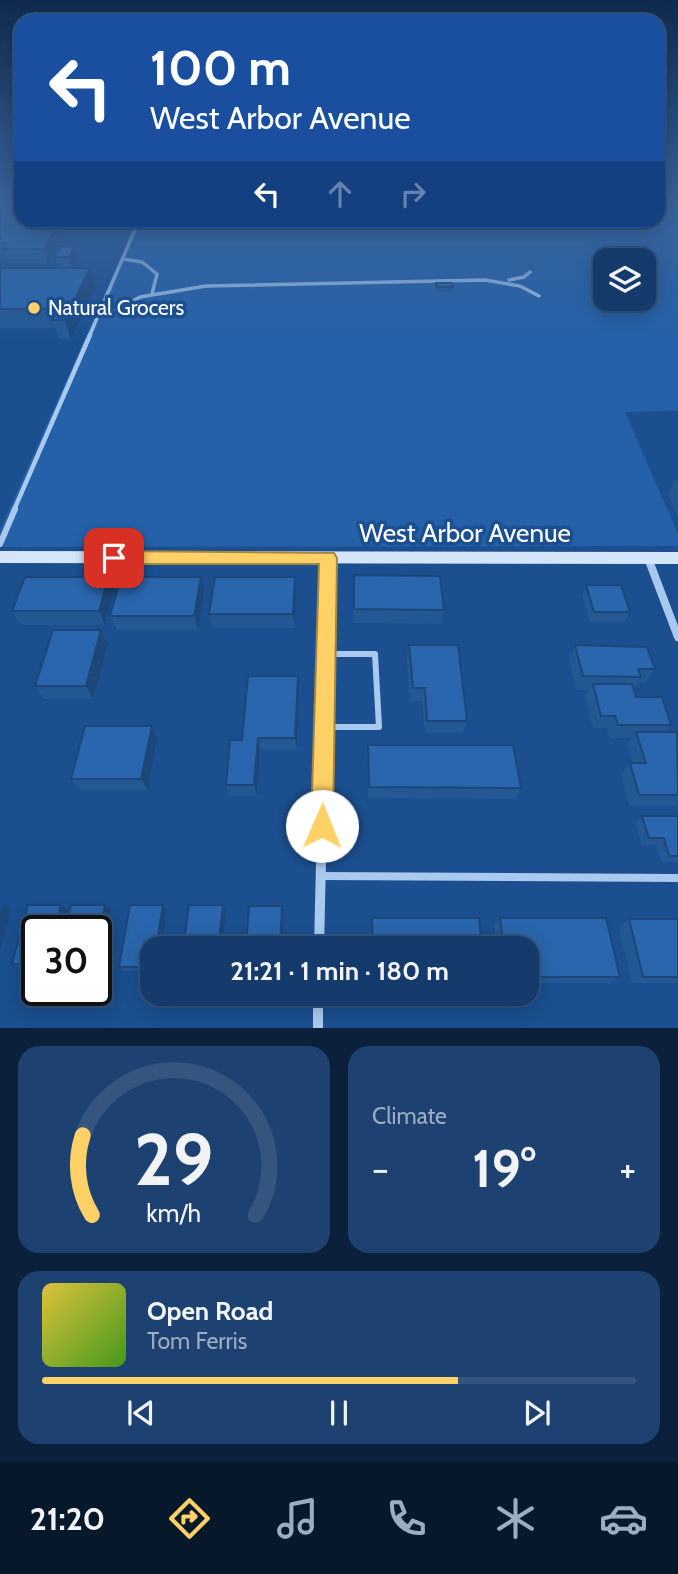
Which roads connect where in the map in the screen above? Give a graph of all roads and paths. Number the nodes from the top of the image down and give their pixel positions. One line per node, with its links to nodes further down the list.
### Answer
1 (126, 251): 2 (lane)
2 (123, 259): 5 (lane); 7 (lane)
3 (530, 272): 4 (lane)
4 (485, 280): 5 (lane); 6 (lane)
5 (152, 294): 7 (lane)
6 (539, 296)
7 (100, 314): 8 (lane)
8 (0, 544)
9 (0, 558): 10 (main road, West Arbor Avenue)
10 (328, 558): 11 (main road, West Arbor Avenue); 14 (street)
11 (648, 558): 12 (main road, West Arbor Avenue); 13 (street)
12 (678, 558)
13 (678, 637)
14 (327, 654): 15 (street); 15 (lane)
15 (325, 727): 16 (street)
16 (321, 876): 17 (lane); 18 (street)
17 (678, 878)
18 (319, 936)
19 (318, 1006): 20 (street)
20 (317, 1028)

